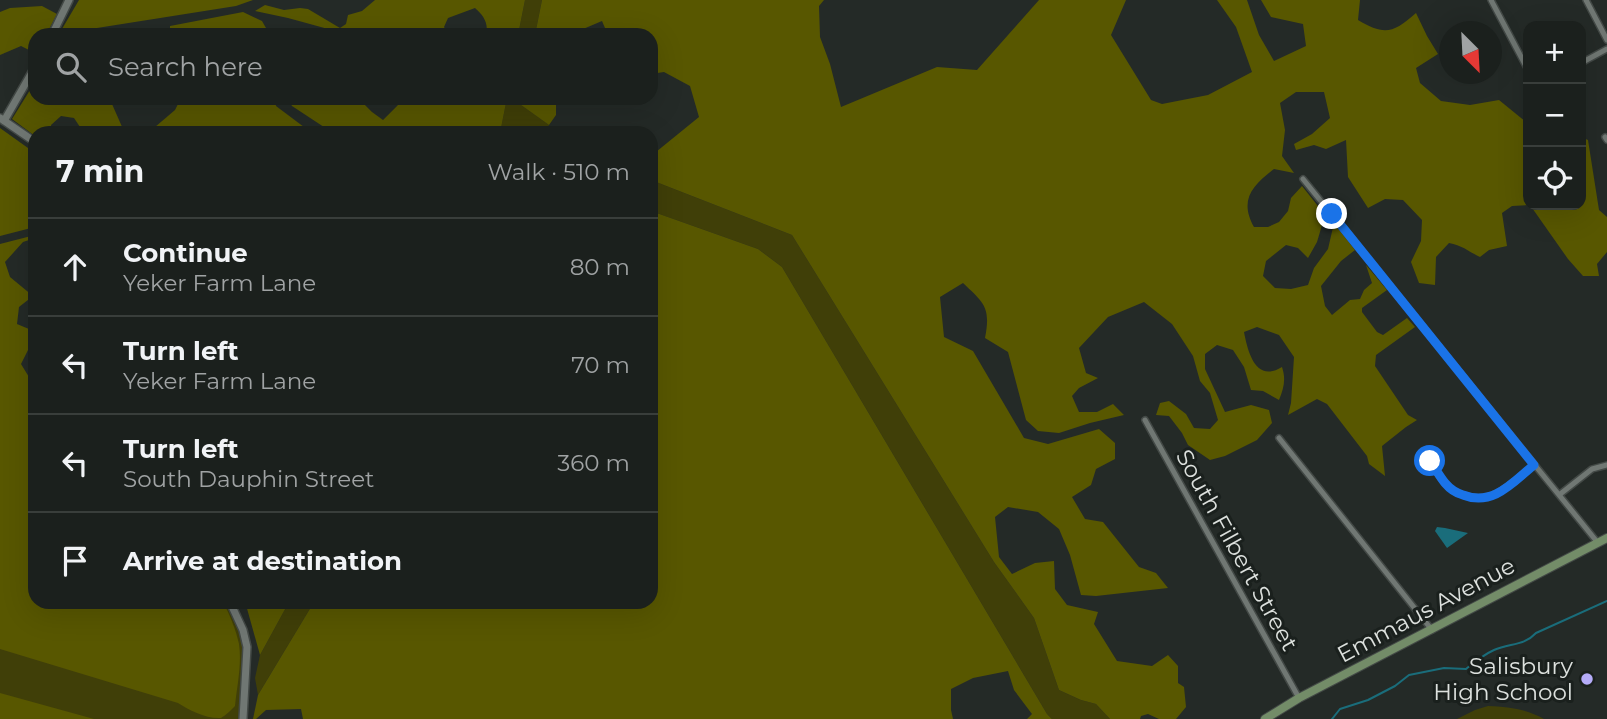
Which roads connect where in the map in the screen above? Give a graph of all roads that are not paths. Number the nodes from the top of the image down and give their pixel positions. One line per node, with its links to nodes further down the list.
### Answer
1 (69, 0): 4 (street)
2 (1491, 0): 8 (street)
3 (1586, 0): 5 (street)
4 (55, 28)
5 (1607, 40)
6 (1607, 49): 7 (street)
7 (1586, 60)
8 (1523, 61)
9 (28, 77): 10 (street)
10 (2, 120): 11 (street)
11 (28, 137)
12 (1303, 178): 16 (street)
13 (1145, 420): 23 (street, South Filbert Street)
14 (1279, 438): 22 (street)
15 (1430, 461): 16 (street)
16 (1534, 465): 18 (street)
17 (1607, 465): 18 (street)
18 (1559, 495): 20 (street)
19 (1607, 538): 20 (main road, Emmaus Avenue)
20 (1598, 543): 22 (main road, Emmaus Avenue)
21 (233, 609): 24 (street)
22 (1432, 630): 23 (main road, Emmaus Avenue)
23 (1298, 698): 25 (main road, Emmaus Avenue)
24 (243, 719)
25 (1265, 719)

